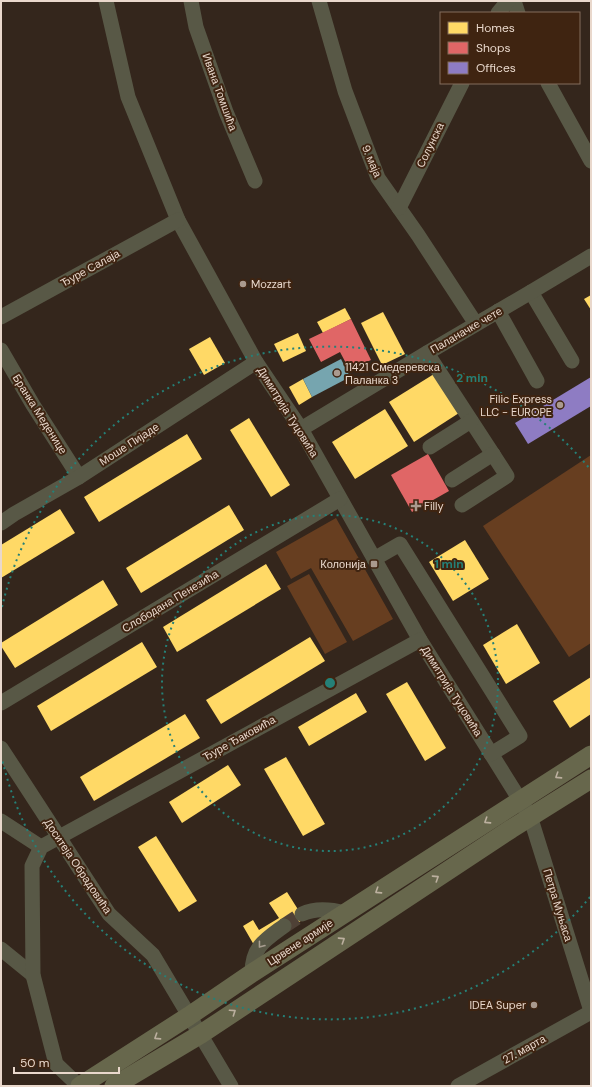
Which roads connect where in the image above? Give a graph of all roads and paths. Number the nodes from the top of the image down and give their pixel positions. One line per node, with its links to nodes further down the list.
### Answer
1 (106, 1): 13 (street, Димитрија Туцовића)
2 (191, 1): 11 (street, Ивана Томшића)
3 (319, 1): 12 (street, 9. маја)
4 (508, 1): 6 (street)
5 (514, 1): 7 (street)
6 (499, 12)
7 (518, 12)
8 (461, 84): 12 (street, Солунска)
9 (549, 84): 10 (street)
10 (591, 161)
11 (255, 181)
12 (399, 208): 18 (street, 9. маја)
13 (178, 220): 17 (street, Ђуре Салаја); 22 (street, Димитрија Туцовића)
14 (591, 256): 15 (street, Паланачке чете)
15 (531, 292): 16 (street, Паланачке чете); 21 (street)
16 (498, 311): 18 (street, Паланачке чете); 23 (street)
17 (1, 317)
18 (476, 324): 20 (street, Паланачке чете)
19 (1, 350): 28 (street, Бранка Меденице)
20 (427, 352): 24 (street); 25 (street, Паланачке чете)
21 (572, 361)
22 (256, 362): 25 (street, Димитрија Туцовића); 28 (street, Моше Пијаде)
23 (538, 381)
24 (471, 420): 26 (street); 27 (street)
25 (301, 429): 30 (street, Димитрија Туцовића)
26 (430, 447)
27 (493, 454): 29 (street); 31 (street)
28 (79, 477): 32 (street, Моше Пијаде)
29 (452, 480)
30 (340, 499): 33 (street, Димитрија Туцовића); 35 (street, Слободана Пенезића)
31 (462, 505)
32 (1, 523)
33 (374, 559): 34 (street, Димитрија Туцовића); 37 (street)
34 (420, 640): 37 (street, Димитрија Туцовића); 43 (street, Ђуре Ђаковића)
35 (1, 703)
36 (1, 748): 43 (street, Доситеја Обрадовића)
37 (491, 754): 40 (street, Димитрија Туцовића)
38 (591, 755): 40 (main road, Црвене армије, one-way to 40)
39 (591, 779): 41 (main road, Црвене армије)
40 (520, 800): 41 (street, Петра Муњаса); 45 (main road, Црвене армије, one-way to 45)
41 (530, 816): 51 (street, Петра Муњаса); 53 (main road, Црвене армије, one-way to 41)
42 (1, 821): 44 (street, Доситеја Обрадовића)
43 (58, 837): 44 (street, Ђуре Ђаковића); 52 (street, Доситеја Обрадовића)
44 (41, 848): 50 (street)
45 (345, 913): 46 (street); 49 (main road, Црвене армије)
46 (302, 914)
47 (284, 926): 49 (street, one-way to 49)
48 (1, 949): 50 (street)
49 (252, 973): 52 (main road, Црвене армије)
50 (33, 975): 54 (street)
51 (591, 1011): 57 (street, 27. марта)
52 (189, 1016): 53 (street, Доситеја Обрадовића); 54 (main road, Црвене армије, one-way to 54)
53 (201, 1034): 55 (main road, Црвене армије); 56 (street, Доситеја Обрадовића)
54 (80, 1086)
55 (114, 1086)
56 (231, 1086)
57 (458, 1086)

